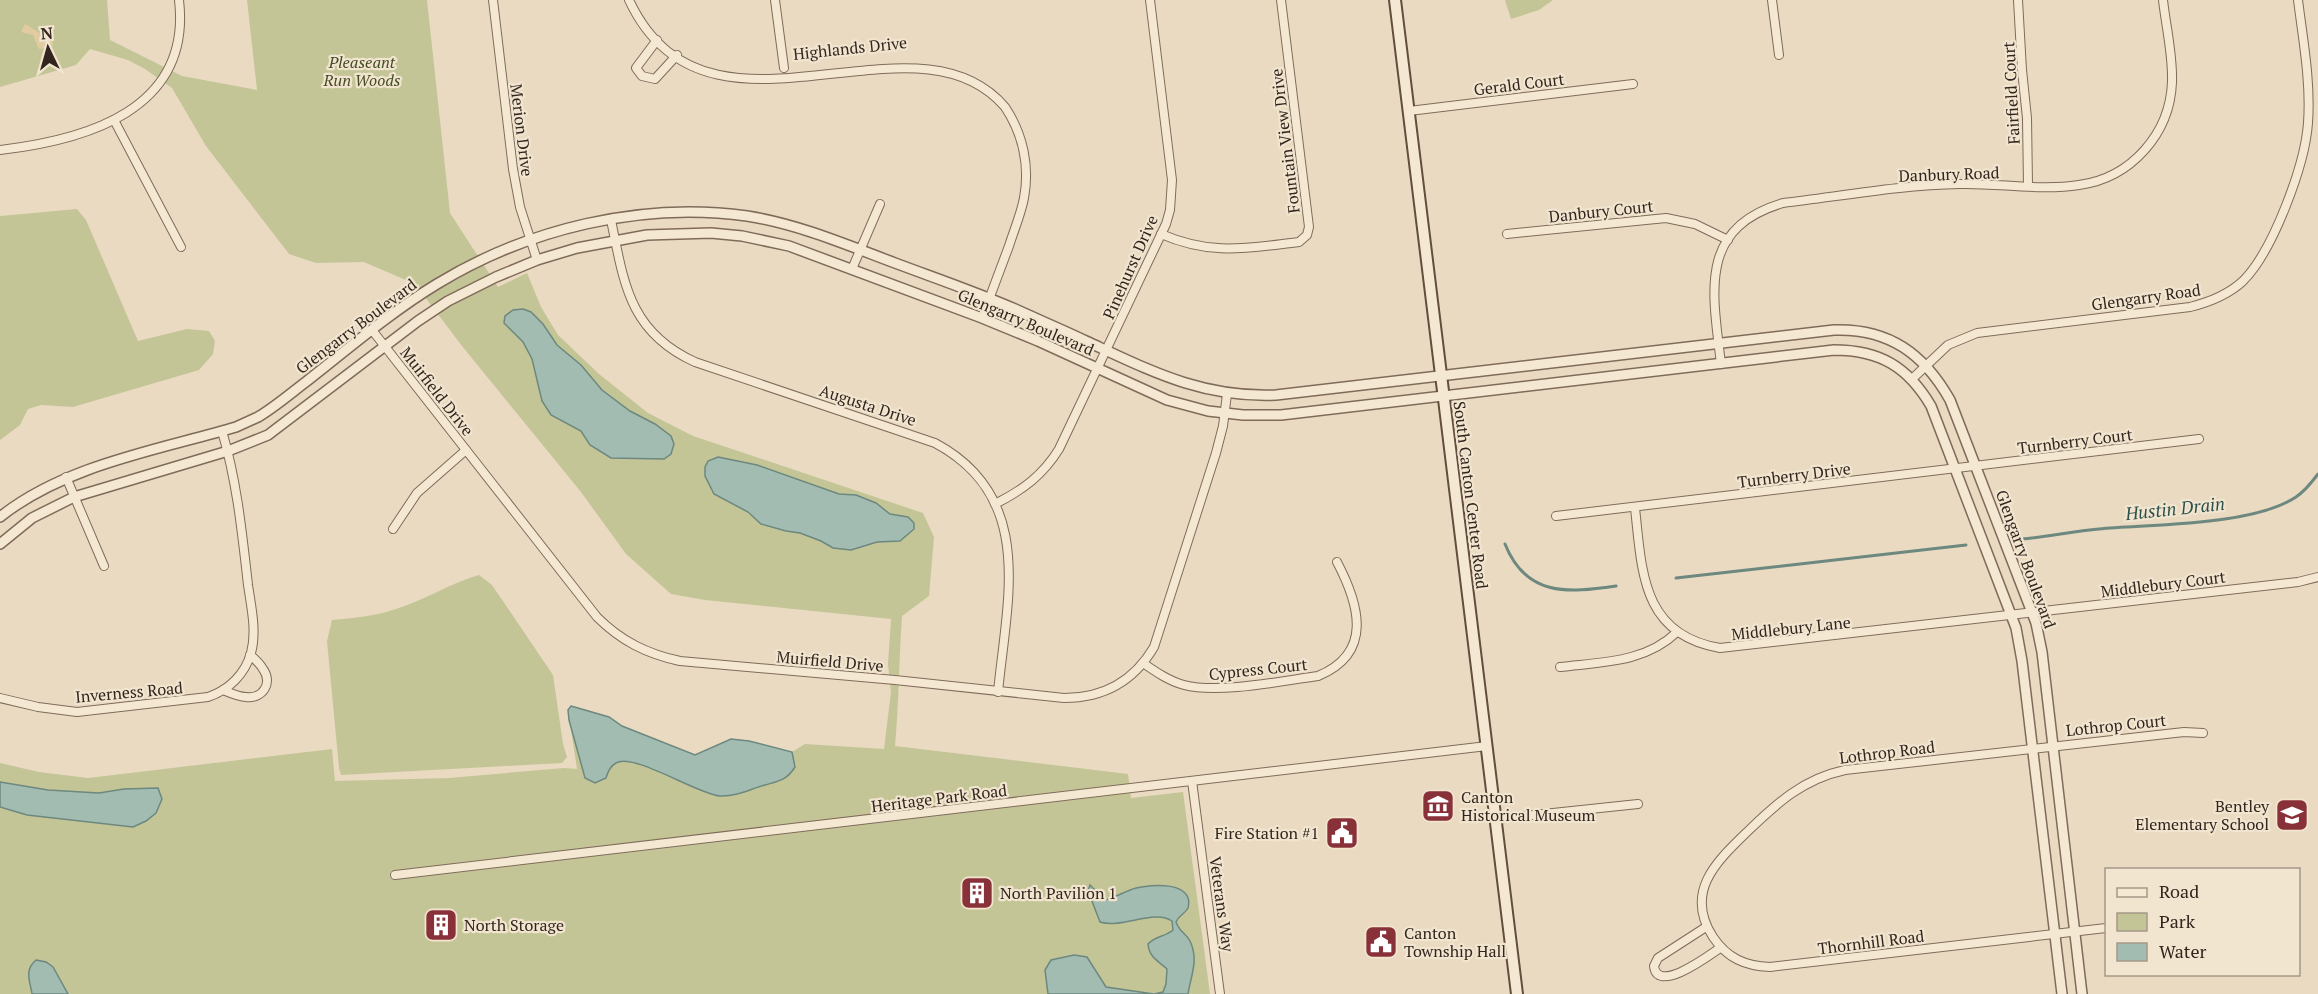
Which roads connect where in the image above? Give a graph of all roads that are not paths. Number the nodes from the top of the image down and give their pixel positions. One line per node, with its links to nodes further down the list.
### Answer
1 (179, 0): 20 (street)
2 (493, 0): 31 (street, Merion Drive)
3 (629, 0): 12 (street, Highlands Drive)
4 (775, 0): 16 (street)
5 (1150, 0): 26 (street, Pinehurst Drive)
6 (1281, 0): 26 (street, Fountain View Drive)
7 (1395, 0): 19 (main road, South Canton Center Road)
8 (1772, 0): 14 (street)
9 (2018, 0): 22 (street, Fairfield Court)
10 (2163, 0): 22 (street, Danbury Road)
11 (2298, 0): 47 (street, Glengarry Road)
12 (657, 40): 13 (street, Highlands Drive); 13 (street)
13 (677, 55): 16 (street, Highlands Drive)
14 (1779, 55)
15 (795, 67): 16 (street, Highlands Drive)
16 (784, 68)
17 (960, 68): 36 (street)
18 (1633, 84): 19 (street, Gerald Court)
19 (1409, 111): 50 (main road, South Canton Center Road)
20 (114, 120): 21 (street); 32 (street)
21 (0, 150)
22 (2028, 185): 30 (street, Danbury Road)
23 (880, 204): 33 (street)
24 (746, 216): 25 (street, Glengarry Boulevard); 28 (street); 33 (street, Glengarry Boulevard)
25 (611, 220): 29 (street, Augusta Drive); 31 (street, Glengarry Boulevard)
26 (1161, 234): 43 (street, Pinehurst Drive)
27 (1508, 234): 30 (street, Danbury Court)
28 (742, 236): 29 (street, Glengarry Boulevard); 35 (street, Glengarry Boulevard)
29 (615, 239): 34 (street, Glengarry Boulevard); 66 (street, Augusta Drive)
30 (1728, 240): 40 (street, Danbury Road)
31 (530, 241): 34 (street, Merion Drive); 38 (street, Glengarry Boulevard)
32 (181, 247)
33 (859, 250): 35 (street); 36 (street, Glengarry Boulevard)
34 (537, 260): 41 (street, Glengarry Boulevard)
35 (852, 269): 37 (street, Glengarry Boulevard)
36 (989, 299): 37 (street); 43 (street, Glengarry Boulevard)
37 (982, 318): 48 (street, Glengarry Boulevard)
38 (372, 330): 41 (street, Muirfield Drive); 58 (street, Glengarry Boulevard)
39 (1825, 331): 40 (street, Glengarry Boulevard); 44 (street); 47 (street, Glengarry Boulevard)
40 (1719, 344): 42 (street, Glengarry Boulevard); 46 (street, Danbury Road)
41 (384, 347): 60 (street, Muirfield Drive); 61 (street, Glengarry Boulevard)
42 (1668, 349): 45 (street, Glengarry Boulevard); 49 (street)
43 (1106, 351): 48 (street, Pinehurst Drive); 54 (street, Glengarry Boulevard)
44 (1827, 351): 46 (street, Glengarry Boulevard); 51 (street, Glengarry Boulevard)
45 (1538, 364): 50 (street, Glengarry Boulevard); 52 (street)
46 (1721, 364): 49 (street, Glengarry Boulevard)
47 (1927, 365): 51 (street, Glengarry Road); 62 (street, Glengarry Boulevard)
48 (1098, 369): 57 (street, Glengarry Boulevard); 66 (street, Pinehurst Drive)
49 (1670, 369): 52 (street, Glengarry Boulevard)
50 (1441, 376): 53 (street, Glengarry Boulevard); 55 (main road, South Canton Center Road)
51 (1912, 379): 63 (street, Glengarry Boulevard)
52 (1540, 384): 55 (street, Glengarry Boulevard)
53 (1300, 392): 54 (street, Glengarry Boulevard); 56 (street)
54 (1227, 393): 57 (street, Muirfield Drive)
55 (1443, 396): 56 (street, Glengarry Boulevard); 85 (main road, South Canton Center Road)
56 (1302, 412): 57 (street, Glengarry Boulevard)
57 (1225, 413): 79 (street, Muirfield Drive)
58 (222, 431): 61 (street, Inverness Road); 64 (street, Glengarry Boulevard)
59 (2199, 440): 62 (street, Turnberry Court)
60 (466, 450): 70 (street); 82 (street, Muirfield Drive)
61 (228, 451): 65 (street, Glengarry Boulevard); 78 (street, Inverness Road)
62 (1976, 467): 63 (street, Turnberry Court); 75 (street, Glengarry Boulevard)
63 (1955, 470): 67 (street, Turnberry Drive); 76 (street, Glengarry Boulevard)
64 (66, 477): 65 (street); 69 (street, Glengarry Boulevard)
65 (74, 497): 71 (street, Glengarry Boulevard); 73 (street)
66 (995, 504): 82 (street, Augusta Drive)
67 (1635, 508): 68 (street, Turnberry Drive); 77 (street, Middlebury Lane)
68 (1556, 516)
69 (0, 517)
70 (393, 529)
71 (0, 544)
72 (1337, 562): 79 (street, Cypress Court)
73 (104, 566)
74 (2318, 577): 75 (street, Middlebury Court)
75 (2032, 614): 76 (street, Middlebury Court); 86 (street, Glengarry Boulevard)
76 (2012, 616): 77 (street, Middlebury Lane); 87 (street, Glengarry Boulevard)
77 (1677, 632): 80 (street)
78 (250, 655): 81 (street, Inverness Road); 81 (street)
79 (1143, 663): 82 (street, Muirfield Drive)
80 (1560, 667)
81 (223, 690): 83 (street, Inverness Road)
82 (998, 692)
83 (0, 698)
84 (2204, 733): 86 (street, Lothrop Court)
85 (1487, 746): 88 (street, Heritage Park Road); 90 (main road, South Canton Center Road)
86 (2053, 746): 87 (street, Lothrop Court); 94 (street, Glengarry Boulevard)
87 (2032, 748): 92 (street, Lothrop Road); 95 (street, Glengarry Boulevard)
88 (1192, 781): 91 (street, Heritage Park Road); 97 (street, Veterans Way)
89 (1638, 804): 90 (street)
90 (1496, 819): 98 (main road, South Canton Center Road)
91 (395, 875)
92 (1706, 927): 96 (street, Thornhill Road); 96 (street)
93 (2105, 928): 94 (street, Thornhill Road)
94 (2074, 931): 95 (street, Thornhill Road); 100 (street, Glengarry Boulevard)
95 (2054, 934): 96 (street, Thornhill Road); 99 (street, Glengarry Boulevard)
96 (1720, 948)
97 (1220, 994)
98 (1517, 994)
99 (2062, 994)
100 (2082, 994)

